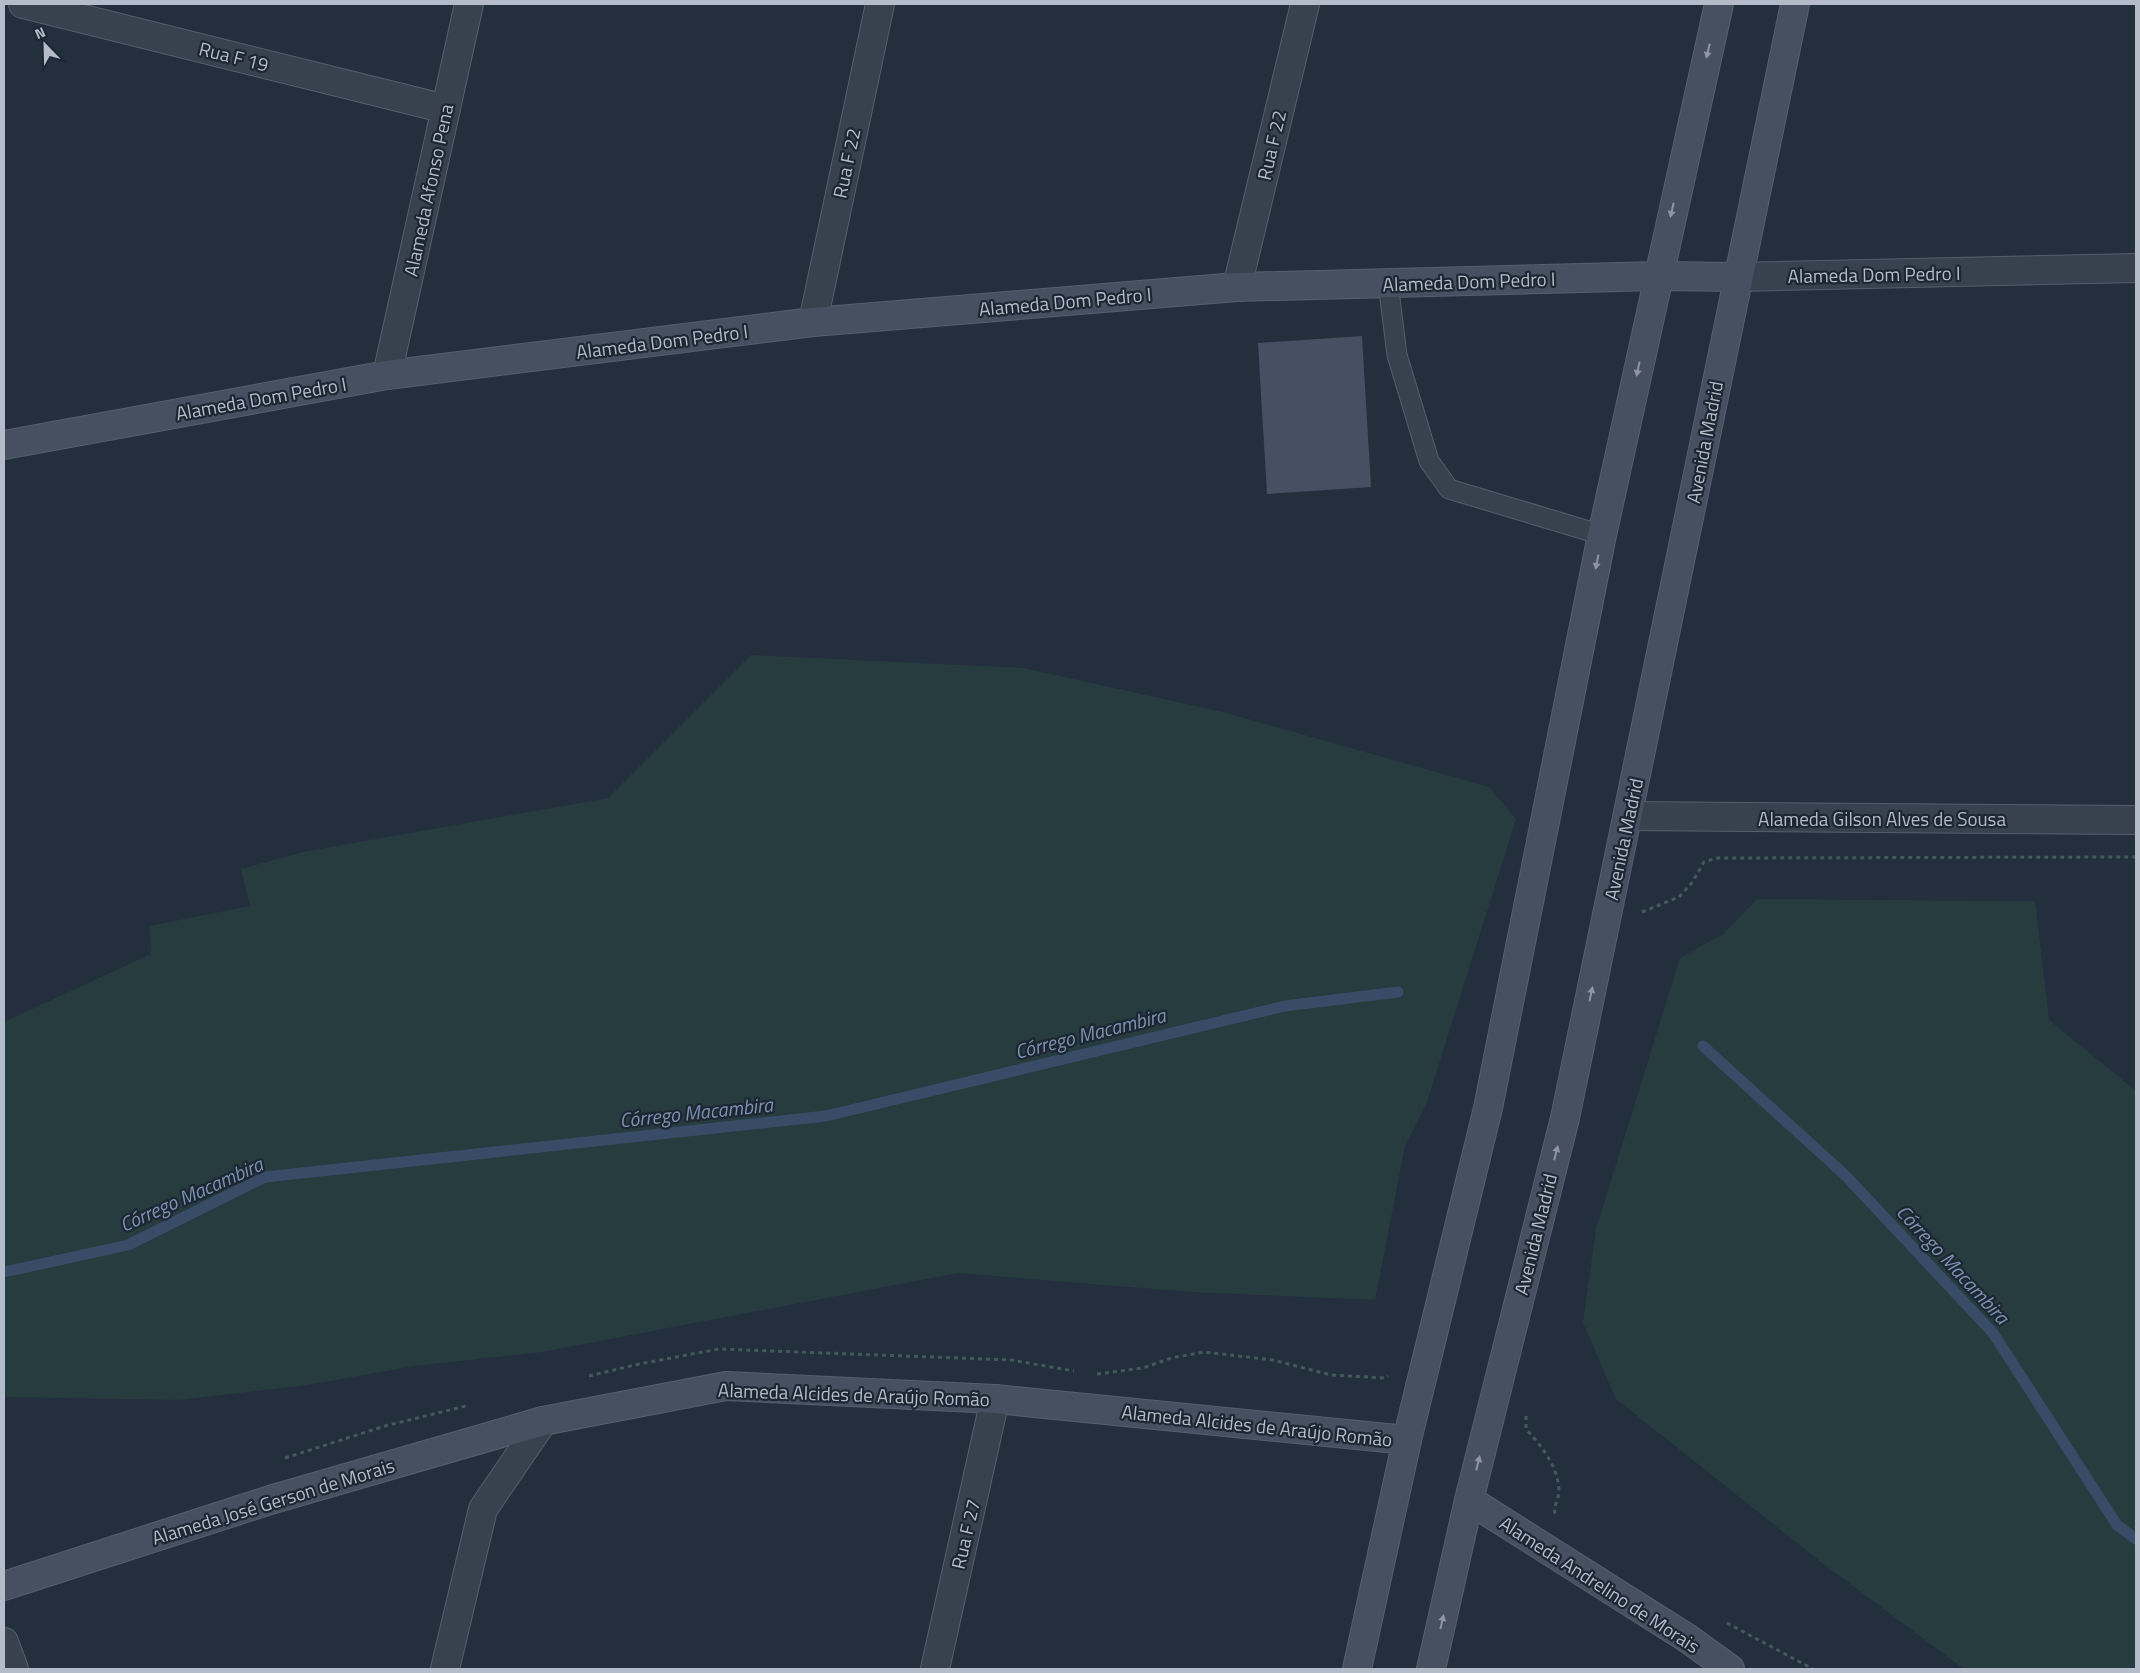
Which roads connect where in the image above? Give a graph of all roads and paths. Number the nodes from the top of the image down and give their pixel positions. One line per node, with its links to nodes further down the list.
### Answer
1 (23, 4): 7 (street, Rua F 19)
2 (469, 4): 7 (street, Alameda Afonso Pena)
3 (880, 4): 13 (street, Rua F 22)
4 (1305, 4): 12 (street, Rua F 22)
5 (1719, 4): 9 (street, one-way to 9)
6 (1795, 4): 10 (street, Avenida Madrid)
7 (446, 108): 14 (street, Alameda Afonso Pena)
8 (2136, 268): 10 (street, Alameda Dom Pedro I)
9 (1658, 276): 10 (street, Alameda Dom Pedro I); 11 (street, Alameda Dom Pedro I); 16 (street, one-way to 16)
10 (1738, 276): 17 (street, Avenida Madrid)
11 (1388, 283): 12 (street, Alameda Dom Pedro I); 16 (lane)
12 (1237, 287): 13 (street, Alameda Dom Pedro I)
13 (813, 322): 14 (street, Alameda Dom Pedro I)
14 (387, 376): 15 (street, Alameda Dom Pedro I)
15 (4, 445)
16 (1602, 535): 24 (street, one-way to 24)
17 (1628, 816): 18 (street, Alameda Gilson Alves de Sousa); 25 (street, Avenida Madrid, one-way to 17)
18 (2136, 820)
19 (2136, 857): 20 (path)
20 (1636, 918)
21 (995, 1399): 23 (street, Alameda Alcides de Araújo Romão); 24 (street, Alameda Alcides de Araújo Romão); 31 (street, Rua F 27)
22 (1526, 1413): 26 (path)
23 (543, 1421): 27 (street, Alameda José Gerson de Morais); 30 (street)
24 (1408, 1440): 32 (street)
25 (1469, 1500): 33 (street, Avenida Madrid, one-way to 25); 34 (street, Alameda Andrelino de Morais)
26 (1556, 1521)
27 (4, 1586)
28 (4, 1642): 29 (street)
29 (14, 1669)
30 (445, 1669)
31 (935, 1669)
32 (1357, 1669)
33 (1431, 1669)
34 (1730, 1669)

